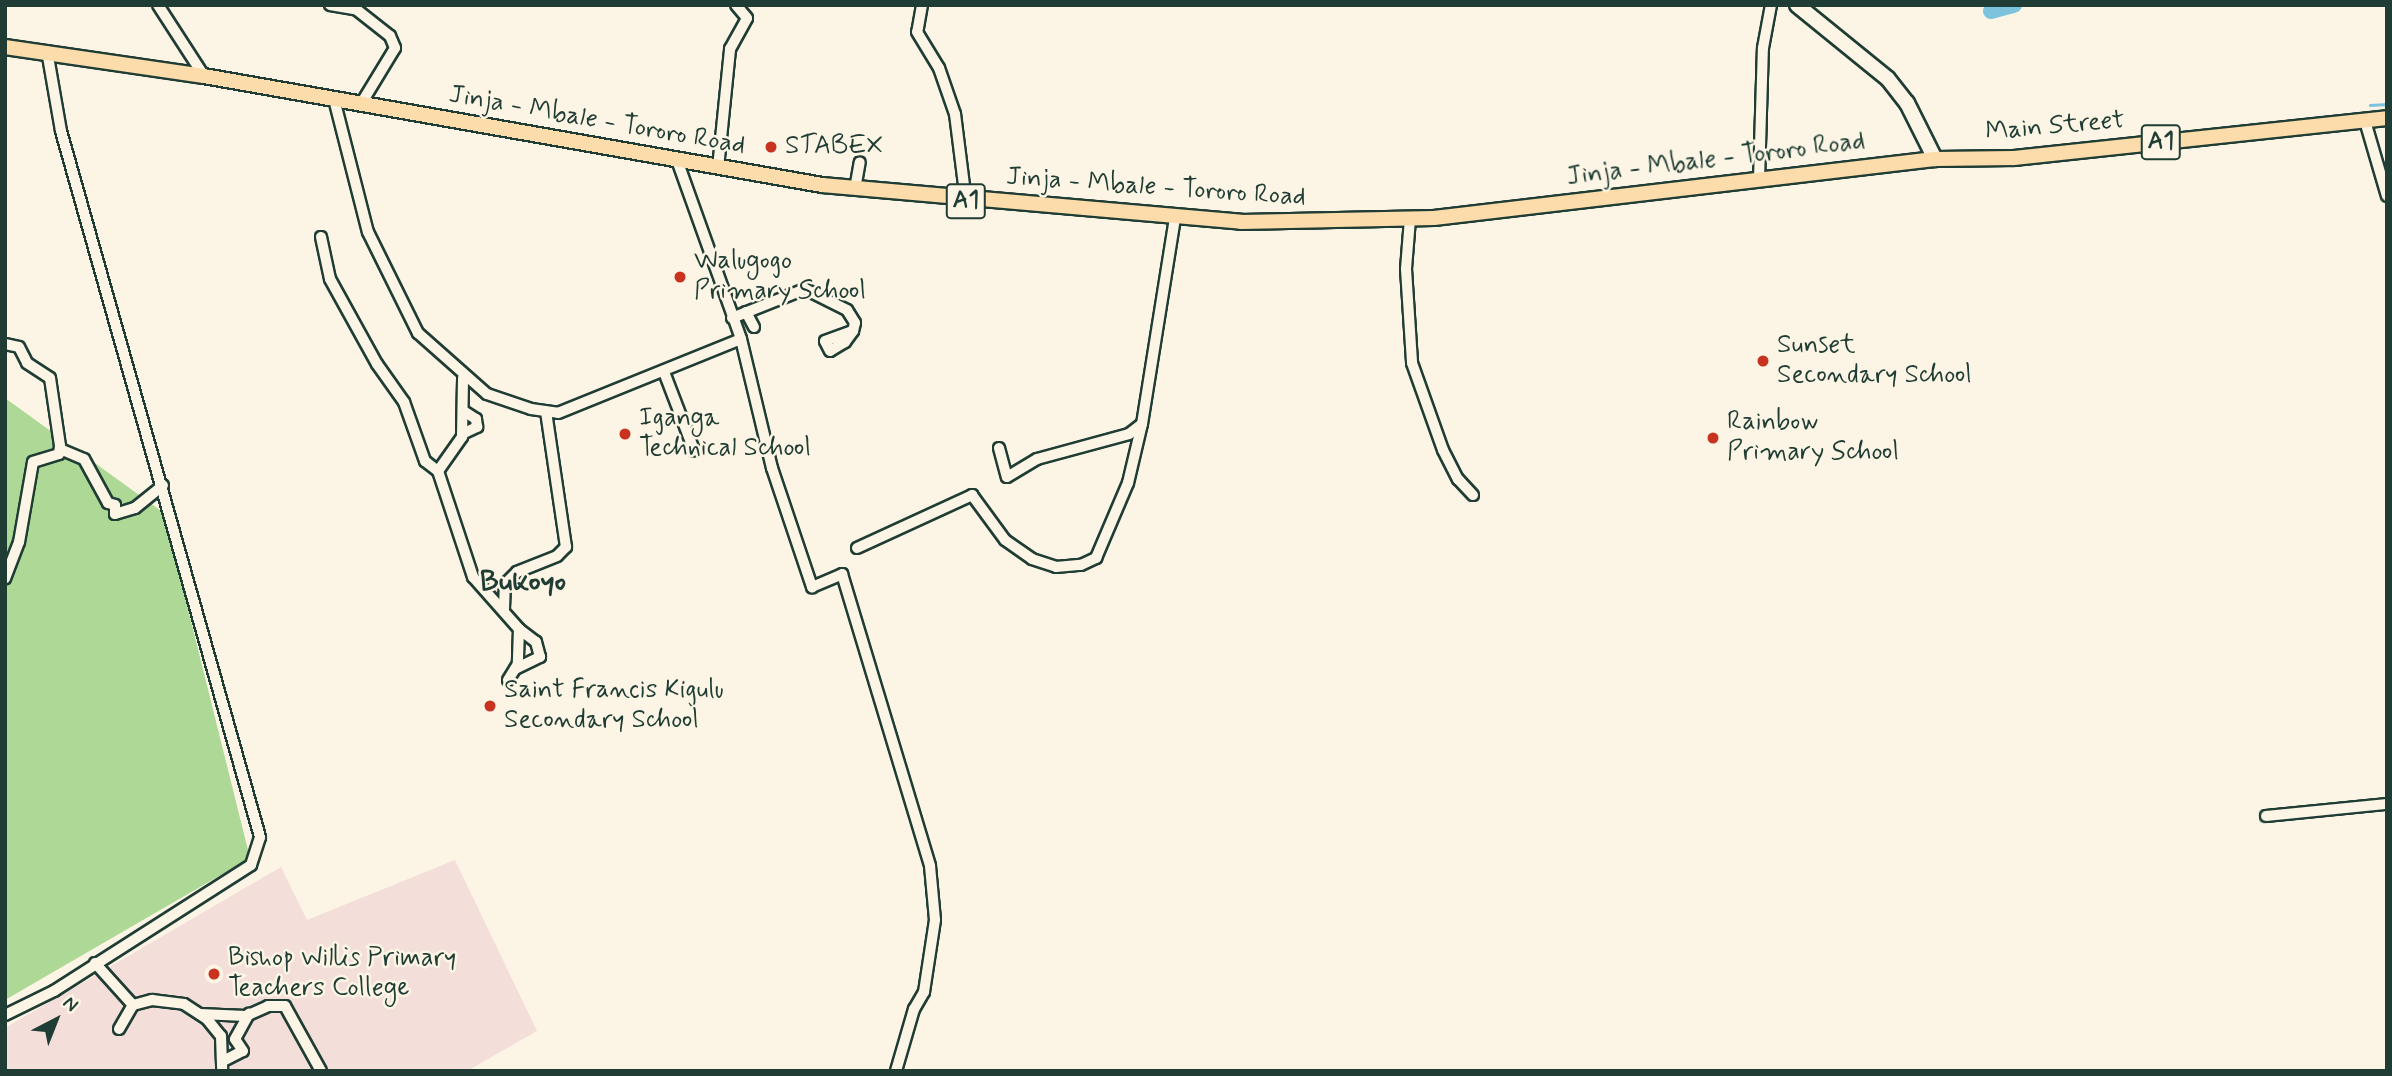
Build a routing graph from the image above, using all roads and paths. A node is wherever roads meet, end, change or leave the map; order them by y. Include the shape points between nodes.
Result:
1 (158, 5) edge
2 (330, 5) edge
3 (736, 5) edge
4 (922, 5) edge
5 (1771, 5) edge
6 (1797, 5) edge
7 (346, 6) edge
8 (5, 47) edge
9 (47, 51) junction
10 (204, 76) junction
11 (334, 99) junction
12 (361, 104) junction
13 (2387, 118) edge
14 (2365, 121) junction
15 (1935, 159) junction
16 (677, 160) junction
17 (860, 162) dead end
18 (718, 167) junction
19 (1759, 180) junction
20 (855, 189) junction
21 (2387, 196) edge
22 (966, 201) junction
23 (1175, 217) junction
24 (1409, 219) junction
25 (321, 237) dead end
26 (746, 312) junction
27 (732, 318) junction
28 (754, 327) dead end
29 (853, 331) dead end
30 (741, 339) junction
31 (5, 344) edge
32 (664, 372) junction
33 (463, 378) junction
34 (546, 411) junction
35 (465, 412) junction
36 (1142, 424) junction
37 (462, 434) junction
38 (999, 448) dead end
39 (60, 449) junction
40 (694, 450) dead end
41 (438, 471) junction
42 (163, 485) junction
43 (1473, 495) dead end
44 (857, 548) dead end
45 (5, 578) edge
46 (504, 609) junction
47 (519, 629) junction
48 (515, 669) junction
49 (508, 680) dead end
50 (2387, 804) edge
51 (2266, 816) dead end
52 (95, 963) junction
53 (133, 1005) junction
54 (200, 1014) junction
55 (249, 1014) junction
56 (5, 1015) edge
57 (119, 1029) dead end
58 (222, 1066) edge
59 (321, 1071) edge
60 (896, 1071) edge

1 - 10 street
2 - 7 street
3 - 18 street via 747,18 730,49
4 - 22 street via 918,32 939,68 955,114
5 - 19 street via 1763,48
6 - 15 main road via 1888,79 1907,103
7 - 12 street via 372,21 396,48
8 - 9 main road, Jinja - Mbale - Tororo Road / A1
9 - 10 main road, Jinja - Mbale - Tororo Road / A1
9 - 42 street via 61,131
10 - 11 main road, Jinja - Mbale - Tororo Road / A1
11 - 12 main road, Jinja - Mbale - Tororo Road / A1
11 - 33 street via 368,232 418,333
12 - 16 main road, Jinja - Mbale - Tororo Road / A1
13 - 14 main road, Main Street / A1
14 - 15 main road, Main Street / A1 via 2014,158
14 - 21 street
15 - 19 main road, Jinja - Mbale - Tororo Road / A1
16 - 18 main road, Jinja - Mbale - Tororo Road / A1
16 - 27 street
17 - 20 street
18 - 20 main road, Jinja - Mbale - Tororo Road / A1
19 - 24 main road, Jinja - Mbale - Tororo Road / A1
20 - 22 main road, Jinja - Mbale - Tororo Road / A1
22 - 23 main road, Jinja - Mbale - Tororo Road / A1
23 - 24 main road, Jinja - Mbale - Tororo Road / A1 via 1254,222
23 - 36 street
24 - 43 street via 1406,269 1412,363 1443,450 1458,479
25 - 41 street via 330,279 377,364 404,401 425,461
26 - 27 street
26 - 28 street
26 - 29 street via 805,289 847,310 855,323
27 - 30 street
30 - 32 street
30 - 60 street via 772,468 812,587 842,573 930,866 935,920 924,992 914,1009
31 - 39 street via 19,347 27,363 50,378
32 - 34 street via 593,402 558,413
32 - 40 street
33 - 34 street via 487,394
33 - 35 street
34 - 46 street via 566,547 557,556 517,572 505,584
35 - 37 street
35 - 37 street via 476,419 477,427
36 - 38 street via 1129,434 1037,459 1007,477
36 - 44 street via 1114,522 1096,558 1082,565 1056,567 1032,559 1005,540 972,495
37 - 41 street
39 - 42 street via 85,459 108,503 115,505 115,514 129,512
39 - 45 street via 60,454 33,462 19,542
41 - 46 street via 473,577
42 - 52 street via 260,837 251,865
46 - 47 street
47 - 48 street via 522,643
47 - 48 street via 536,642 540,657
48 - 49 street
50 - 51 street
52 - 53 street
52 - 56 street
53 - 54 street via 152,1000 184,1004
53 - 57 street
54 - 55 street
54 - 58 street via 221,1036
55 - 58 street via 235,1039 243,1051
55 - 59 street via 268,1006 285,1006

